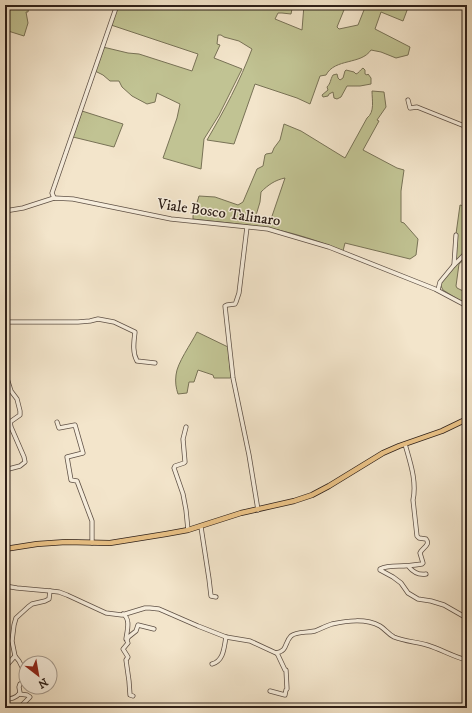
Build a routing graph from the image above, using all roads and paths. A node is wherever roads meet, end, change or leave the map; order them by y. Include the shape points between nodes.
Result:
1 (117, 5) edge
2 (408, 100) dead end
3 (467, 127) edge
4 (54, 198) junction
5 (5, 211) edge
6 (247, 227) junction
7 (456, 235) dead end
8 (467, 252) edge
9 (454, 265) junction
10 (438, 290) junction
11 (467, 306) edge
12 (5, 322) edge
13 (155, 363) dead end
14 (5, 372) edge
15 (467, 419) edge
16 (57, 422) dead end
17 (186, 427) dead end
18 (405, 444) junction
19 (5, 470) edge
20 (258, 510) junction
21 (201, 527) junction
22 (188, 530) junction
23 (92, 543) junction
24 (5, 549) edge
25 (410, 566) junction
26 (426, 574) dead end
27 (5, 586) edge
28 (50, 591) junction
29 (216, 597) dead end
30 (123, 614) junction
31 (465, 617) dead end
32 (154, 629) dead end
33 (128, 637) junction
34 (226, 637) junction
35 (277, 653) junction
36 (16, 656) junction
37 (18, 659) edge
38 (467, 660) edge
39 (212, 664) dead end
40 (5, 665) edge
41 (270, 691) dead end
42 (18, 695) edge
43 (27, 695) edge
44 (133, 696) dead end
45 (5, 700) edge
46 (18, 708) edge
47 (442, 708) edge
48 (460, 708) edge

1 - 4 street via 52,194
2 - 3 street via 410,108 417,107
4 - 5 street, Viale Bosco Talinaro
4 - 6 street, Viale Bosco Talinaro via 73,199 171,219
6 - 10 street, Viale Bosco Talinaro via 277,231 329,246
6 - 20 street via 239,293 234,304 225,306 233,378
7 - 9 street
8 - 9 street
9 - 10 street via 440,282
10 - 11 street, Viale Bosco Talinaro
12 - 13 street via 78,322 98,319 114,322 135,332 137,361
14 - 19 street via 20,411 20,415 10,422 11,427 26,462
15 - 18 main road
16 - 23 street via 59,428 75,425 83,453 67,457 71,480 77,481 92,521
17 - 22 street via 183,439 185,462 174,468 183,494
18 - 20 main road via 383,453 312,495
18 - 25 street via 412,469 417,536 428,541 420,553 423,563
20 - 21 main road via 220,519
21 - 22 main road
21 - 29 street via 211,596
22 - 23 main road via 110,543
23 - 24 main road via 66,542
25 - 26 street via 421,575
25 - 31 street via 388,566 380,570 401,583 408,593 444,605
27 - 28 street
28 - 30 street via 67,595 106,613
28 - 36 street via 49,599 32,604 16,618 12,641
30 - 33 street via 128,620 126,639
30 - 34 street via 145,608 159,609
32 - 33 street via 138,625 136,631
33 - 44 street via 128,643 123,649 128,658 126,660 130,695
34 - 35 street via 250,641
34 - 39 street via 222,656
35 - 38 street via 284,650 295,634 356,620 376,624 395,637 427,645
35 - 41 street via 286,670 286,695
36 - 37 street
36 - 40 street
42 - 45 street
43 - 46 street via 30,697
47 - 48 street

